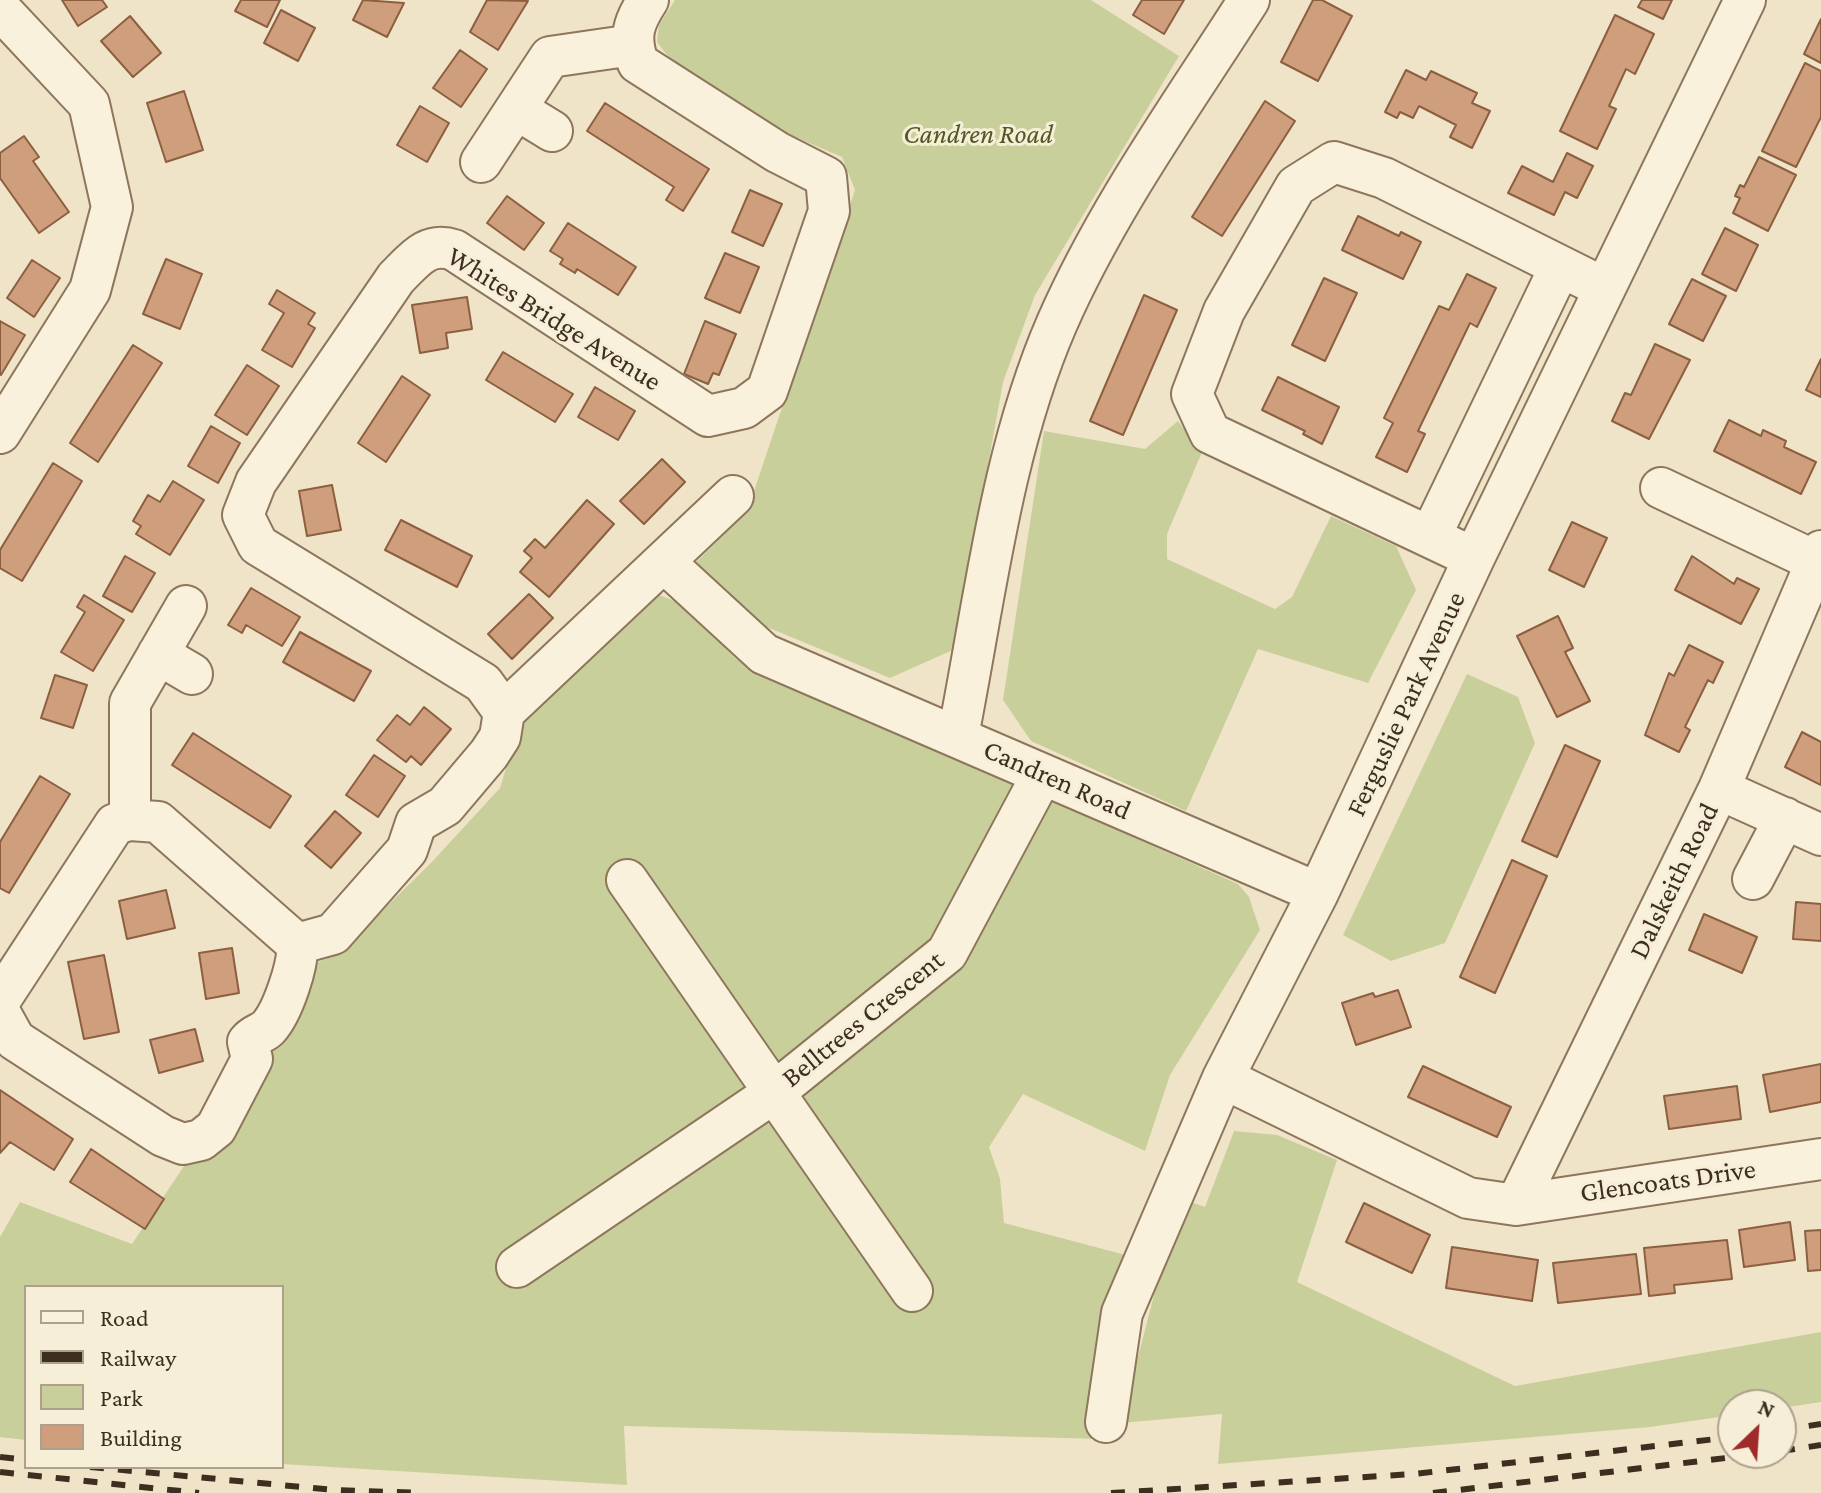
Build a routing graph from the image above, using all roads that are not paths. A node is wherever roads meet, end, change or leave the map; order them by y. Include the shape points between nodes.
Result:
1 (648, 0) edge
2 (1249, 0) edge
3 (1745, 0) edge
4 (0, 9) edge
5 (633, 45) junction
6 (516, 109) junction
7 (552, 131) dead end
8 (481, 162) dead end
9 (1560, 267) junction
10 (1604, 288) junction
11 (2, 427) edge
12 (1661, 488) dead end
13 (733, 496) dead end
14 (1430, 537) junction
15 (1474, 558) junction
16 (1819, 559) edge
17 (664, 562) junction
18 (186, 606) dead end
19 (158, 654) junction
20 (192, 674) dead end
21 (504, 712) junction
22 (958, 736) junction
23 (1042, 775) junction
24 (1719, 789) junction
25 (1785, 818) junction
26 (130, 820) junction
27 (1821, 835) edge
28 (1753, 879) dead end
29 (627, 880) dead end
30 (1318, 893) junction
31 (297, 944) junction
32 (0, 1013) edge
33 (1223, 1078) junction
34 (772, 1094) junction
35 (1821, 1159) edge
36 (1516, 1205) junction
37 (517, 1267) dead end
38 (912, 1291) dead end
39 (1106, 1422) dead end

1 - 5 street via 632,25
2 - 22 street, Candren Road via 1098,240 1057,324 1022,420
3 - 10 street, Ferguslie Park Avenue
4 - 11 street via 89,104 112,207 90,290
5 - 6 street via 550,57
5 - 21 street, Whites Bridge Avenue via 638,63 777,152 826,177 829,211 767,391 744,408 708,416 454,250 440,246 422,251 396,278 256,482 243,515 258,545 455,663 483,683
6 - 7 street
6 - 8 street
9 - 10 street
9 - 14 street
9 - 14 street via 1384,178 1334,162 1296,186 1224,311 1192,394 1210,433
10 - 15 street, Ferguslie Park Avenue
12 - 16 street
13 - 17 street
14 - 15 street
15 - 30 street, Ferguslie Park Avenue
16 - 24 street, Dalskeith Road
17 - 21 street
17 - 22 street via 764,654
18 - 19 street
19 - 20 street
19 - 26 street via 130,703
21 - 31 street via 500,737 489,754 445,806 416,823 407,850 333,934
22 - 23 street, Candren Road
23 - 30 street, Candren Road
23 - 34 street, Belltrees Crescent via 947,953
24 - 25 street
24 - 36 street, Dalskeith Road
25 - 27 street
25 - 28 street
26 - 31 street via 158,822
26 - 32 street via 115,824
29 - 34 street, Belltrees Crescent
30 - 33 street, Ferguslie Park Avenue
31 - 32 street via 299,960 278,1008 268,1028 248,1042 252,1059 216,1128 201,1140 183,1144 163,1136 15,1040
33 - 36 street, Glencoats Drive via 1468,1198
33 - 39 street, Ferguslie Park Avenue via 1122,1313
34 - 37 street, Belltrees Crescent
34 - 38 street, Belltrees Crescent
35 - 36 street, Glencoats Drive

